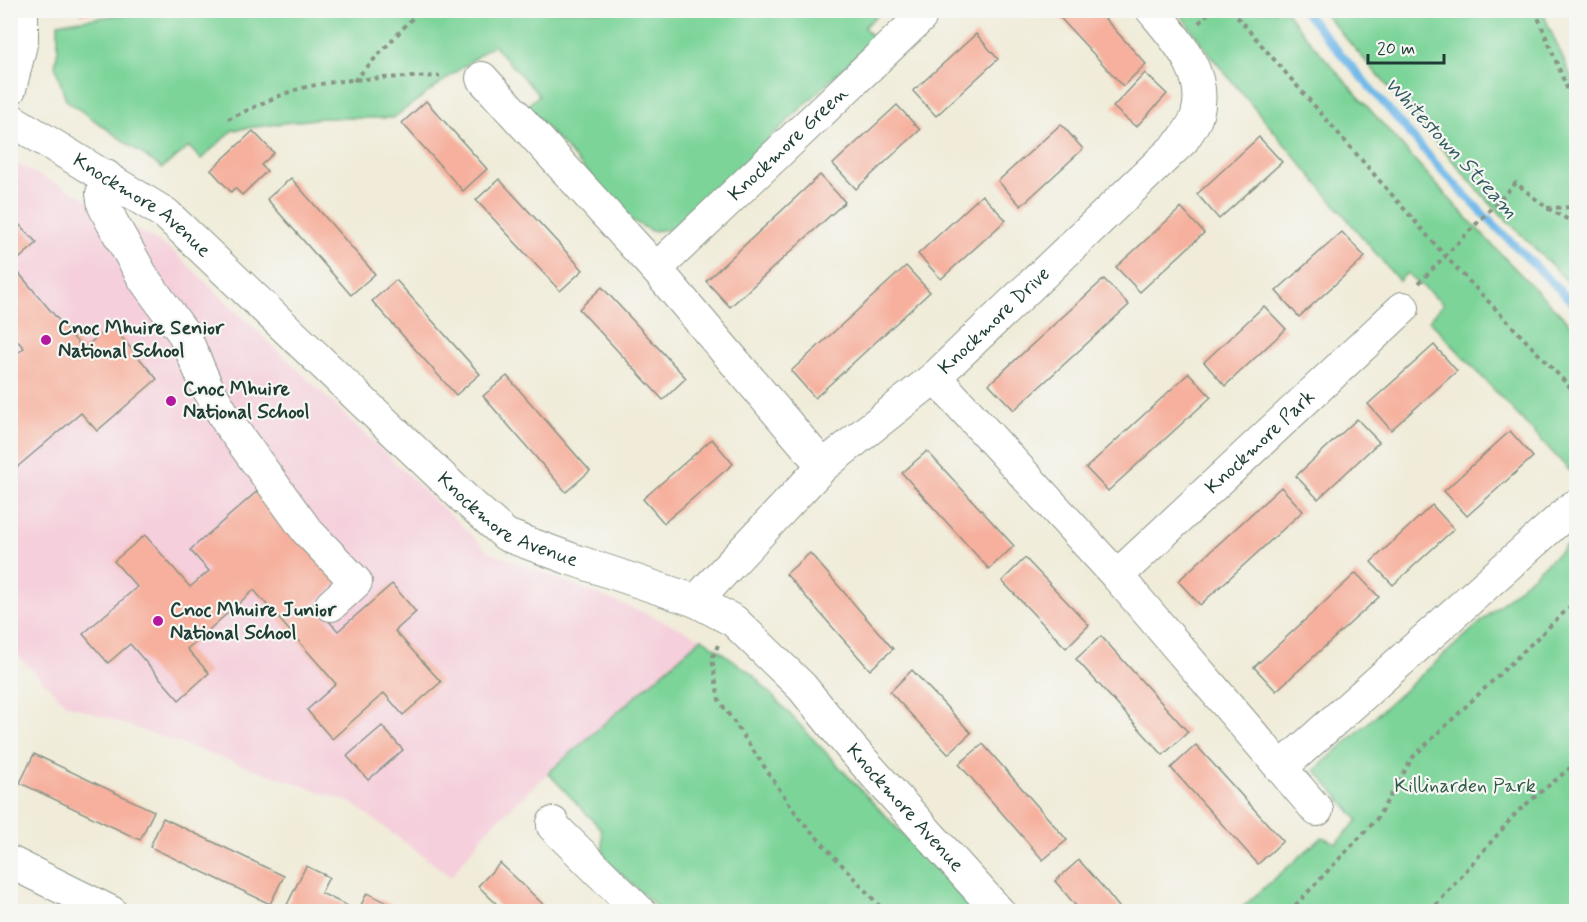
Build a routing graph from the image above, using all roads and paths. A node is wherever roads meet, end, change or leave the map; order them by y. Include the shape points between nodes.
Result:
1 (22, 10) edge
2 (420, 10) edge
3 (1152, 10) edge
4 (1211, 10) edge
5 (1231, 10) edge
6 (1535, 10) edge
7 (920, 18) dead end
8 (1198, 24) dead end
9 (440, 76) dead end
10 (482, 78) dead end
11 (353, 81) junction
12 (10, 89) edge
13 (1576, 110) edge
14 (10, 119) edge
15 (228, 119) dead end
16 (106, 176) junction
17 (1576, 207) edge
18 (1546, 208) junction
19 (1576, 224) edge
20 (1446, 257) junction
21 (656, 269) junction
22 (1411, 295) joint
23 (935, 377) junction
24 (1576, 391) edge
25 (823, 466) junction
26 (1573, 507) dead end
27 (1117, 576) junction
28 (696, 601) junction
29 (1576, 601) edge
30 (331, 605) dead end
31 (719, 644) dead end
32 (1576, 764) edge
33 (1281, 768) junction
34 (1317, 810) dead end
35 (553, 824) dead end
36 (10, 862) edge
37 (111, 912) edge
38 (640, 912) edge
39 (885, 912) edge
40 (999, 912) edge
41 (1289, 912) edge
42 (1430, 912) edge

1 - 12 street via 22,40
2 - 11 path
3 - 23 street, Knockmore Drive via 1180,43 1197,77 1197,116 1183,140
4 - 8 path
5 - 20 path
6 - 13 path
7 - 21 street, Knockmore Green
9 - 11 path
10 - 21 street
11 - 15 path via 293,91
14 - 16 street, Knockmore Avenue
16 - 28 street, Knockmore Avenue via 166,214 506,535
16 - 30 street via 104,206 144,279 184,334 206,385 229,424 307,531 356,582
17 - 18 path
18 - 19 path
18 - 20 path via 1516,183
20 - 22 path
20 - 24 path
21 - 25 street
22 - 27 street, Knockmore Park
23 - 25 street, Knockmore Drive
23 - 27 street
25 - 28 street, Knockmore Drive
26 - 33 street
27 - 33 street
28 - 40 street, Knockmore Avenue via 734,621 802,687 853,750
29 - 41 path via 1413,757 1376,820
31 - 39 path via 712,659 719,700 799,818
32 - 42 path via 1518,811
33 - 34 street
35 - 38 street
36 - 37 street

